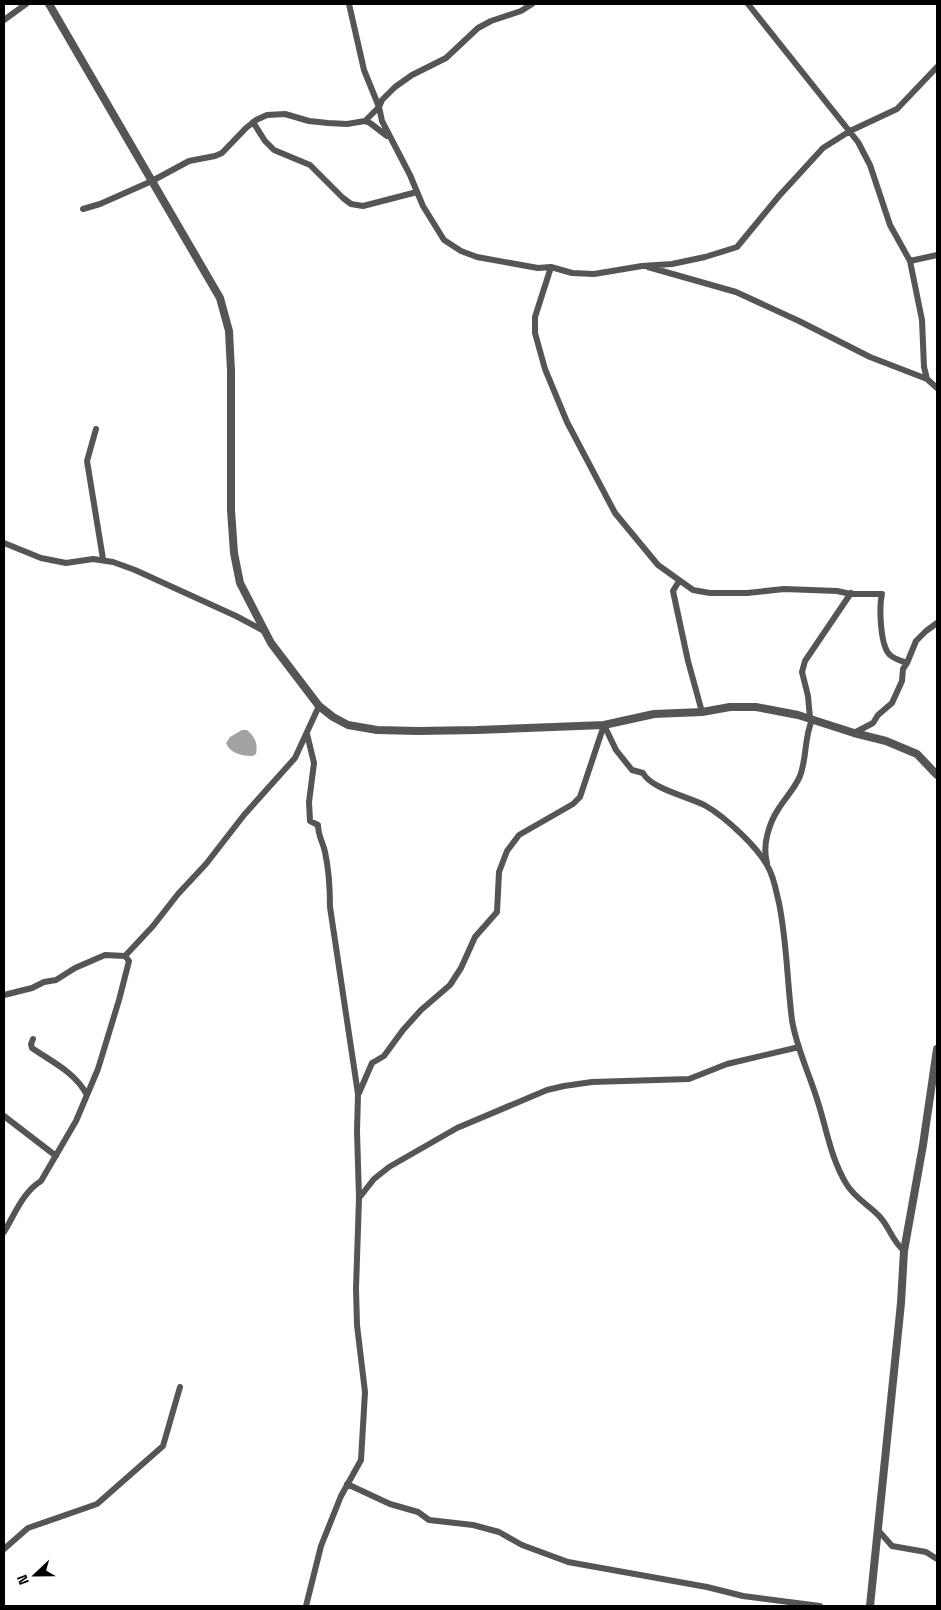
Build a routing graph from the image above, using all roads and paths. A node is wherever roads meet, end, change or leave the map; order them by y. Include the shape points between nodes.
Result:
1 (26, 4) edge
2 (49, 4) edge
3 (349, 4) edge
4 (532, 4) edge
5 (748, 4) edge
6 (4, 20) edge
7 (937, 67) edge
8 (379, 107) junction
9 (365, 121) junction
10 (253, 122) junction
11 (850, 131) junction
12 (391, 141) junction
13 (152, 180) junction
14 (417, 192) junction
15 (83, 209) dead end
16 (937, 255) edge
17 (910, 261) junction
18 (642, 266) junction
19 (552, 267) junction
20 (926, 379) junction
21 (937, 388) edge
22 (96, 429) dead end
23 (4, 543) edge
24 (103, 559) junction
25 (679, 581) junction
26 (851, 593) junction
27 (937, 623) edge
28 (264, 631) junction
29 (908, 663) junction
30 (319, 706) junction
31 (702, 712) junction
32 (811, 719) junction
33 (604, 725) junction
34 (854, 733) junction
35 (307, 734) junction
36 (937, 775) edge
37 (768, 866) junction
38 (126, 956) junction
39 (4, 995) edge
40 (33, 1039) dead end
41 (799, 1047) junction
42 (937, 1049) edge
43 (358, 1094) junction
44 (87, 1095) junction
45 (4, 1116) edge
46 (56, 1156) junction
47 (359, 1198) junction
48 (4, 1232) edge
49 (904, 1250) junction
50 (180, 1387) dead end
51 (347, 1484) junction
52 (878, 1530) junction
53 (4, 1549) edge
54 (937, 1559) edge
55 (306, 1606) edge
56 (820, 1606) edge
57 (870, 1606) edge

1 - 6 street
2 - 13 street
3 - 8 street via 364,70
4 - 8 street via 478,28 446,58 395,87
5 - 11 street
7 - 11 street via 897,109
8 - 9 street
8 - 12 street
9 - 10 street via 328,124 275,114
9 - 12 street
10 - 13 street via 222,153 189,161
10 - 14 street via 274,150 310,165 352,204 363,206
11 - 17 street via 870,165 890,225
11 - 18 street via 823,148 737,247 688,261
12 - 14 street
13 - 15 street
13 - 28 street via 214,285 225,312 232,370 231,510 234,553 240,583
14 - 19 street via 444,240 461,251 538,268
16 - 17 street
17 - 20 street via 922,320
18 - 19 street via 594,274 572,273
18 - 20 street via 736,292 870,357
19 - 25 street via 535,317 535,333 545,369 567,422 615,512 658,565
20 - 21 street
22 - 24 street via 87,461
23 - 24 street via 41,558 66,563
24 - 28 street via 135,570
25 - 26 street via 693,590 710,593 784,589
25 - 31 street via 673,591
26 - 29 street via 882,594 884,648 890,656
26 - 32 street via 805,661 802,672
27 - 29 street via 916,641
28 - 30 street
29 - 34 street via 892,703 873,723
30 - 33 street via 348,725 378,730
30 - 35 street
31 - 32 street via 756,707
31 - 33 street via 654,714
32 - 34 street
32 - 37 street via 800,775 769,828 765,855
33 - 37 street via 616,750 632,770 715,812 753,847
33 - 43 street via 580,797 512,842 499,872 497,912 475,937 450,985 421,1010 384,1056 372,1063
34 - 36 street via 886,741 917,754
35 - 38 street via 295,758
35 - 43 street via 314,763 310,821 318,825 318,835 325,850 330,907
37 - 41 street via 782,920 792,1021
38 - 39 street via 105,955 56,980
38 - 44 street via 129,961 127,972
40 - 44 street via 32,1048 65,1069
41 - 47 street via 727,1064 689,1080 592,1082 547,1090 457,1128 389,1166
41 - 49 street via 835,1160 848,1188 881,1218 894,1242
42 - 49 street
43 - 47 street
44 - 46 street
45 - 46 street
46 - 48 street via 41,1181 26,1194
47 - 51 street via 357,1325 365,1392 361,1460
49 - 52 street
50 - 53 street via 163,1446 97,1504 28,1528
51 - 55 street via 321,1546
51 - 56 street via 390,1504 418,1512 429,1520 473,1525 499,1532 529,1548 568,1562 744,1596
52 - 54 street via 892,1546 926,1552
52 - 57 street

